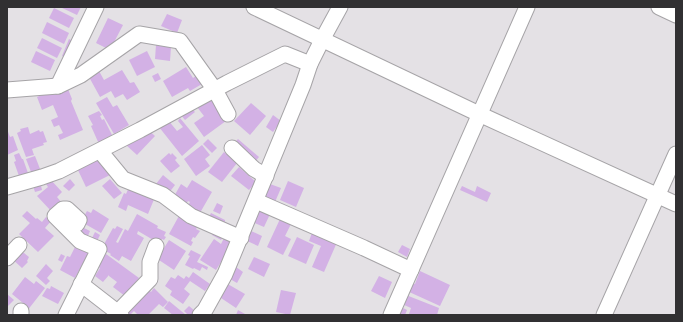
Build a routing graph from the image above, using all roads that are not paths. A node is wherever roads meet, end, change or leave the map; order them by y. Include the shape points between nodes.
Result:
1 (96, 7) edge
2 (254, 7) edge
3 (340, 7) edge
4 (527, 7) edge
5 (659, 7) edge
6 (676, 15) edge
7 (322, 40) junction
8 (310, 64) junction
9 (58, 86) junction
10 (7, 90) edge
11 (215, 90) junction
12 (228, 114) dead end
13 (479, 114) junction
14 (232, 148) dead end
15 (100, 151) junction
16 (676, 154) edge
17 (266, 176) junction
18 (7, 187) edge
19 (657, 195) junction
20 (256, 202) junction
21 (676, 204) edge
22 (77, 224) dead end
23 (241, 238) junction
24 (19, 245) dead end
25 (156, 246) dead end
26 (7, 258) edge
27 (411, 270) junction
28 (81, 284) junction
29 (206, 313) edge
30 (120, 314) edge
31 (66, 315) edge
32 (391, 315) edge
33 (604, 315) edge

1 - 9 street
2 - 7 street
3 - 7 street
4 - 13 street
5 - 6 street
7 - 8 street
7 - 13 street
8 - 11 street via 285,54
8 - 17 street
9 - 10 street
9 - 11 street via 82,75 139,34 180,41
11 - 12 street
11 - 15 street
13 - 19 street
13 - 27 street
14 - 17 street via 254,169
15 - 18 street via 59,171
15 - 23 street via 123,179 163,195 191,216
16 - 19 street
17 - 20 street
19 - 21 street
19 - 33 street
20 - 23 street
20 - 27 street
22 - 28 street via 79,220 67,209 63,209 55,216 80,241 99,249
23 - 29 street
24 - 26 street
25 - 30 street via 150,262 150,279
27 - 32 street
28 - 30 street
28 - 31 street

